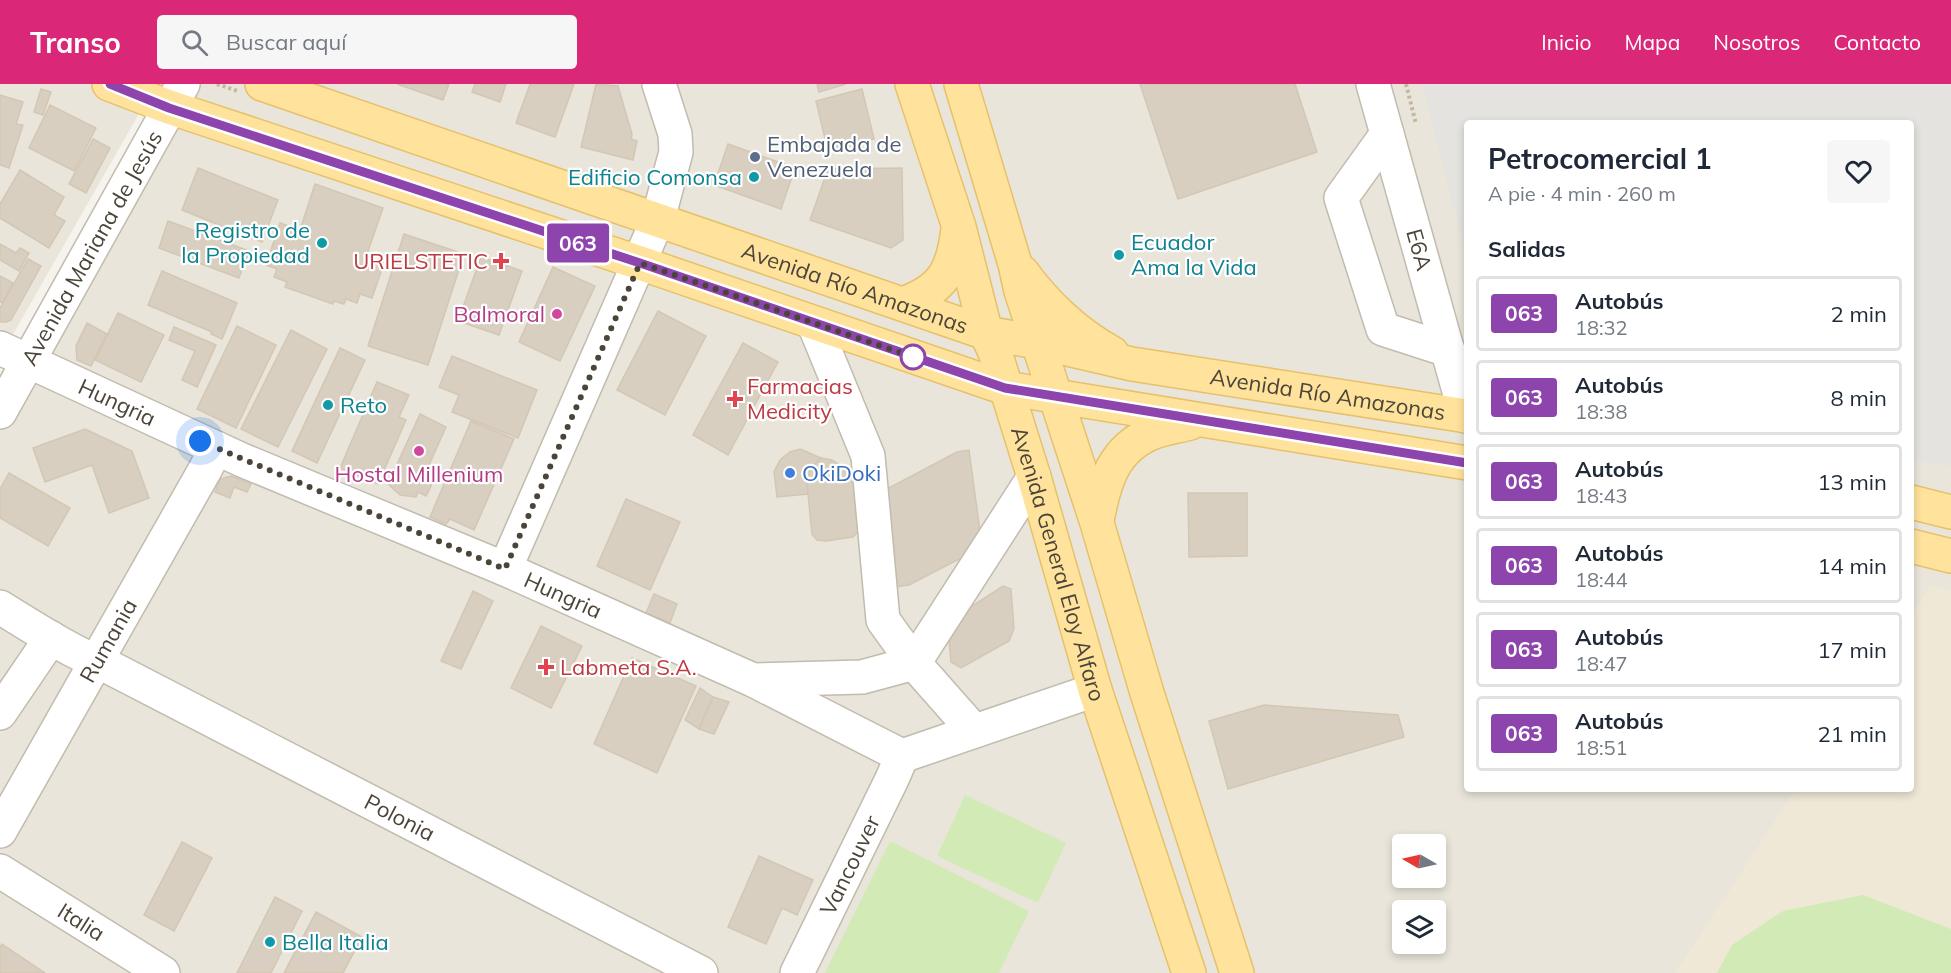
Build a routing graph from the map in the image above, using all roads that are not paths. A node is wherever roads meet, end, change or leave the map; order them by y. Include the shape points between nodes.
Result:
1 (109, 84) edge
2 (262, 84) edge
3 (659, 84) edge
4 (912, 84) edge
5 (961, 84) edge
6 (1373, 84) edge
7 (176, 96) edge
8 (1387, 134) junction
9 (658, 219) junction
10 (959, 227) junction
11 (640, 263) junction
12 (1015, 264) junction
13 (903, 304) junction
14 (814, 324) junction
15 (986, 333) junction
16 (1038, 342) junction
17 (1448, 350) junction
18 (14, 355) edge
19 (1132, 364) junction
20 (1005, 388) junction
21 (1056, 398) junction
22 (1464, 406) edge
23 (0, 411) edge
24 (1464, 416) edge
25 (1202, 421) junction
26 (216, 448) junction
27 (1464, 463) edge
28 (1034, 477) junction
29 (1914, 503) edge
30 (1951, 512) edge
31 (1097, 523) junction
32 (1914, 547) edge
33 (1951, 556) edge
34 (505, 569) junction
35 (0, 607) edge
36 (51, 638) junction
37 (96, 663) junction
38 (914, 663) junction
39 (753, 680) junction
40 (1095, 690) junction
41 (0, 713) edge
42 (974, 731) junction
43 (902, 756) junction
44 (0, 831) edge
45 (0, 871) edge
46 (163, 973) edge
47 (701, 973) edge
48 (797, 973) edge
49 (1189, 973) edge
50 (1237, 973) edge

1 - 7 main road, Avenida Río Amazonas
2 - 9 main road, Avenida Río Amazonas
3 - 9 street via 675,134 676,152
4 - 10 main road, Avenida General Eloy Alfaro
5 - 12 main road, Avenida General Eloy Alfaro
6 - 8 street, E6A
7 - 11 main road, Avenida Río Amazonas
7 - 18 street, Avenida Mariana de Jesús
8 - 17 street, E6A
8 - 17 street via 1341,198 1383,329
9 - 11 street
9 - 13 main road, Avenida Río Amazonas
10 - 13 main road via 952,260 936,287 924,297
10 - 15 main road, Avenida General Eloy Alfaro
11 - 14 main road, Avenida Río Amazonas
11 - 34 street
12 - 16 main road, Avenida General Eloy Alfaro
12 - 19 main road via 1035,291 1069,322 1104,349
13 - 15 main road, Avenida Río Amazonas
14 - 20 main road, Avenida Río Amazonas
14 - 38 street via 868,456 883,620
15 - 16 main road, Avenida Río Amazonas
15 - 20 main road, Avenida General Eloy Alfaro
16 - 19 main road, Avenida Río Amazonas
16 - 21 main road, Avenida General Eloy Alfaro
17 - 22 street, E6A
18 - 23 street, Avenida Mariana de Jesús
18 - 26 street, Hungria
19 - 24 main road, Avenida Río Amazonas
20 - 21 main road, Avenida Río Amazonas
20 - 28 main road, Avenida General Eloy Alfaro
21 - 25 main road, Avenida Río Amazonas
21 - 31 main road, Avenida General Eloy Alfaro
25 - 27 main road, Avenida Río Amazonas
25 - 31 main road via 1156,431 1127,449 1107,477
26 - 34 street, Hungria
26 - 37 street, Rumania
28 - 38 street
28 - 40 main road, Avenida General Eloy Alfaro
29 - 30 main road
31 - 50 main road, Avenida General Eloy Alfaro
32 - 33 main road
34 - 39 street, Hungria
35 - 36 street, Polonia
36 - 37 street, Polonia
36 - 41 street
37 - 44 street, Rumania
37 - 47 street, Polonia
38 - 39 street via 862,677
38 - 42 street
39 - 43 street, Hungria
40 - 42 street
40 - 49 main road, Avenida General Eloy Alfaro
42 - 43 street
43 - 48 street, Vancouver
45 - 46 street, Italia

